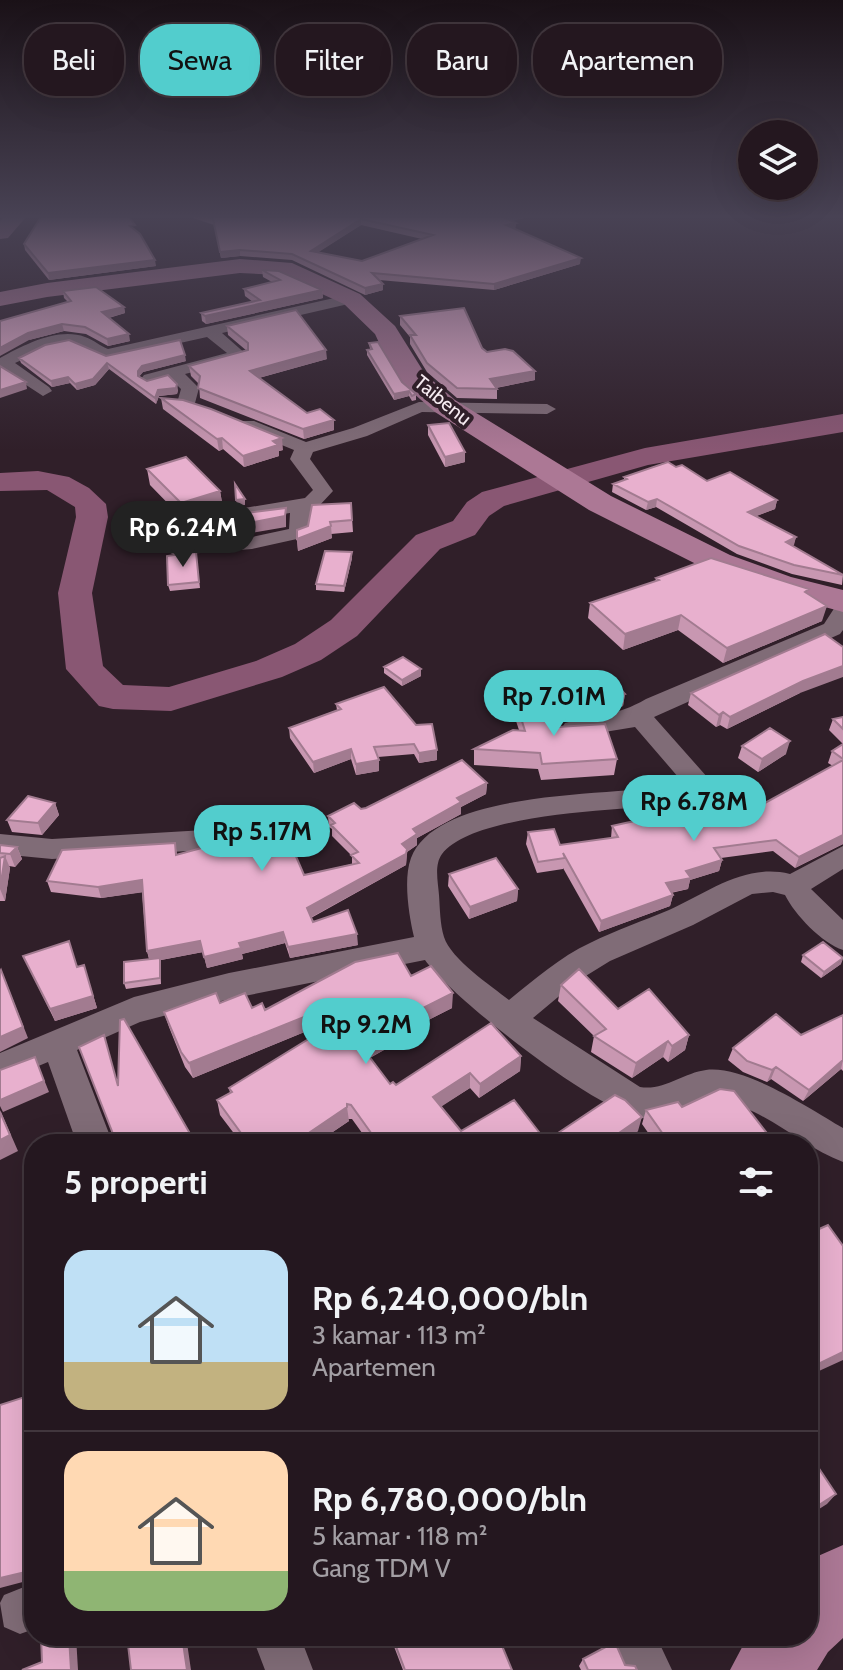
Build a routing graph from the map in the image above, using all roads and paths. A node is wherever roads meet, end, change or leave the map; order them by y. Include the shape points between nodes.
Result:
1 (21, 295) edge
2 (343, 295) edge
3 (0, 299) edge
4 (352, 299) junction
5 (212, 333) junction
6 (2, 364) edge
7 (173, 372) junction
8 (150, 379) edge
9 (43, 391) dead end
10 (445, 406) junction
11 (209, 409) edge
12 (547, 409) dead end
13 (234, 419) edge
14 (305, 448) junction
15 (301, 505) junction
16 (232, 516) dead end
17 (174, 549) dead end
18 (843, 601) edge
19 (843, 612) edge
20 (638, 715) junction
21 (574, 729) edge
22 (256, 837) edge
23 (0, 844) edge
24 (843, 856) edge
25 (796, 887) junction
26 (843, 938) edge
27 (432, 946) junction
28 (510, 1018) junction
29 (58, 1043) junction
30 (0, 1068) edge
31 (91, 1134) edge
32 (843, 1146) edge
33 (843, 1581) edge
34 (818, 1611) edge
35 (280, 1646) edge
36 (636, 1646) edge
37 (788, 1646) edge
38 (289, 1670) edge
39 (648, 1670) edge
40 (768, 1670) edge

1 - 3 main road, Taibenu
2 - 4 main road, Taibenu
4 - 5 street
4 - 10 main road, Taibenu via 386,331 415,380
5 - 6 street via 108,354 76,339 63,339
5 - 7 street via 243,357
6 - 9 street
7 - 8 street
7 - 11 street via 190,388 176,403
10 - 12 street
10 - 14 street via 408,410 360,432
10 - 18 main road, Taibenu via 600,503 718,562
13 - 14 street
14 - 15 street via 300,459 323,491
15 - 16 street
15 - 17 street via 299,533 290,537
19 - 20 street via 832,629
20 - 21 street
20 - 27 street via 693,776 697,791 499,817 449,834 427,851 421,868
22 - 23 street via 79,848
24 - 25 street
25 - 26 street
25 - 28 street via 773,881 747,884 599,952
27 - 28 street via 457,976
27 - 29 street via 147,1006
28 - 32 street via 637,1102 656,1103 695,1086 721,1085
29 - 30 street
29 - 31 street
33 - 34 main road
35 - 38 street
36 - 39 street
37 - 40 main road

